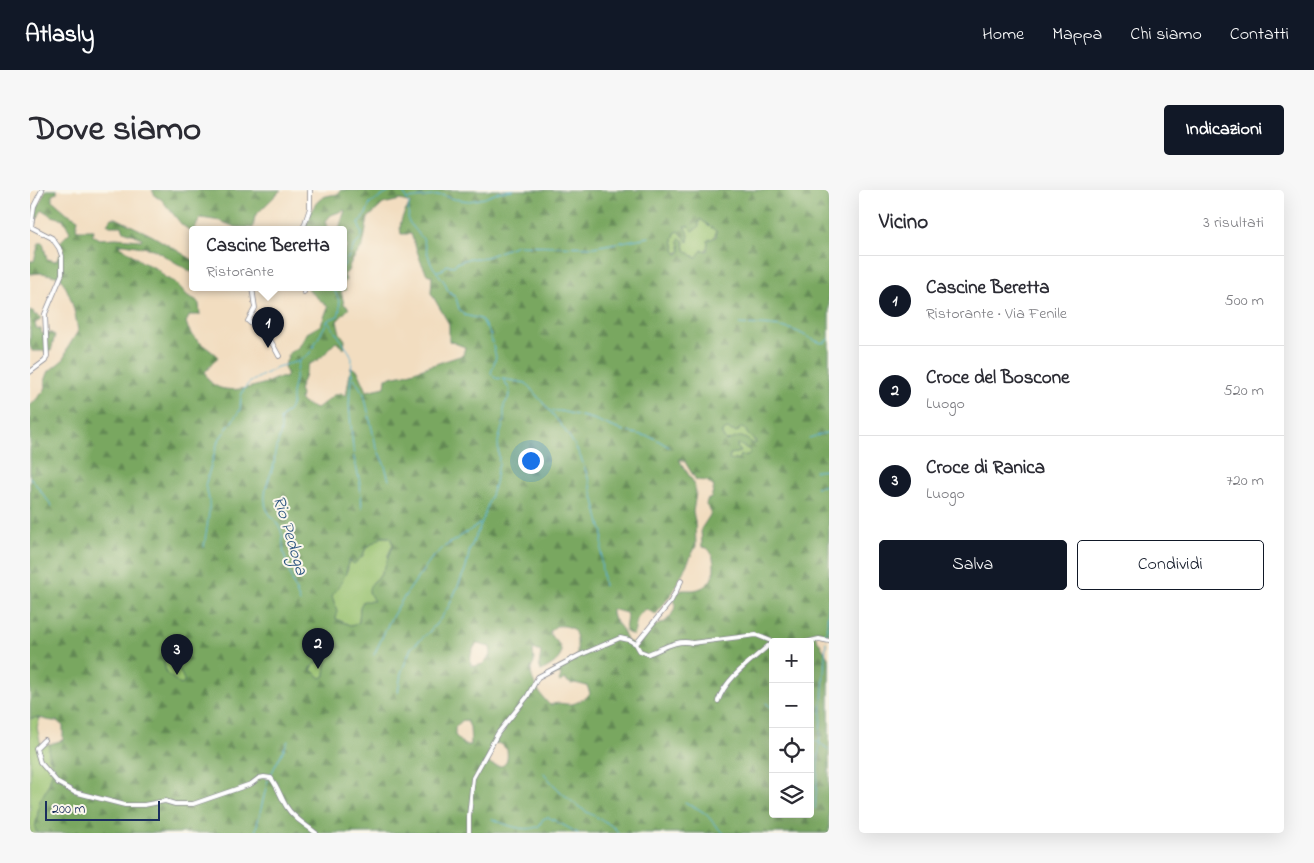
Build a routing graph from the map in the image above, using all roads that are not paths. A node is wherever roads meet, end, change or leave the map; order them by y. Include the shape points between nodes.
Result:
1 (42, 190) edge
2 (310, 190) edge
3 (304, 226) edge
4 (31, 227) edge
5 (253, 291) edge
6 (279, 356) dead end
7 (30, 372) edge
8 (681, 581) dead end
9 (814, 640) edge
10 (769, 641) edge
11 (829, 642) edge
12 (636, 644) junction
13 (769, 645) edge
14 (718, 701) dead end
15 (44, 740) dead end
16 (316, 833) edge
17 (469, 833) edge

1 - 4 street via 34,206
2 - 3 street via 310,208
4 - 7 street via 55,242 63,267 46,314 47,356
5 - 6 street via 255,308 248,321 272,343
8 - 12 street via 671,601
9 - 11 street
10 - 12 street via 756,636 685,641 648,654
12 - 17 street via 620,638 538,677 527,697 498,733 472,778
13 - 14 street via 743,668 722,691
15 - 16 street via 36,748 40,762 58,783 74,792 125,805 165,801 193,804 251,784 259,778 271,778 289,812

